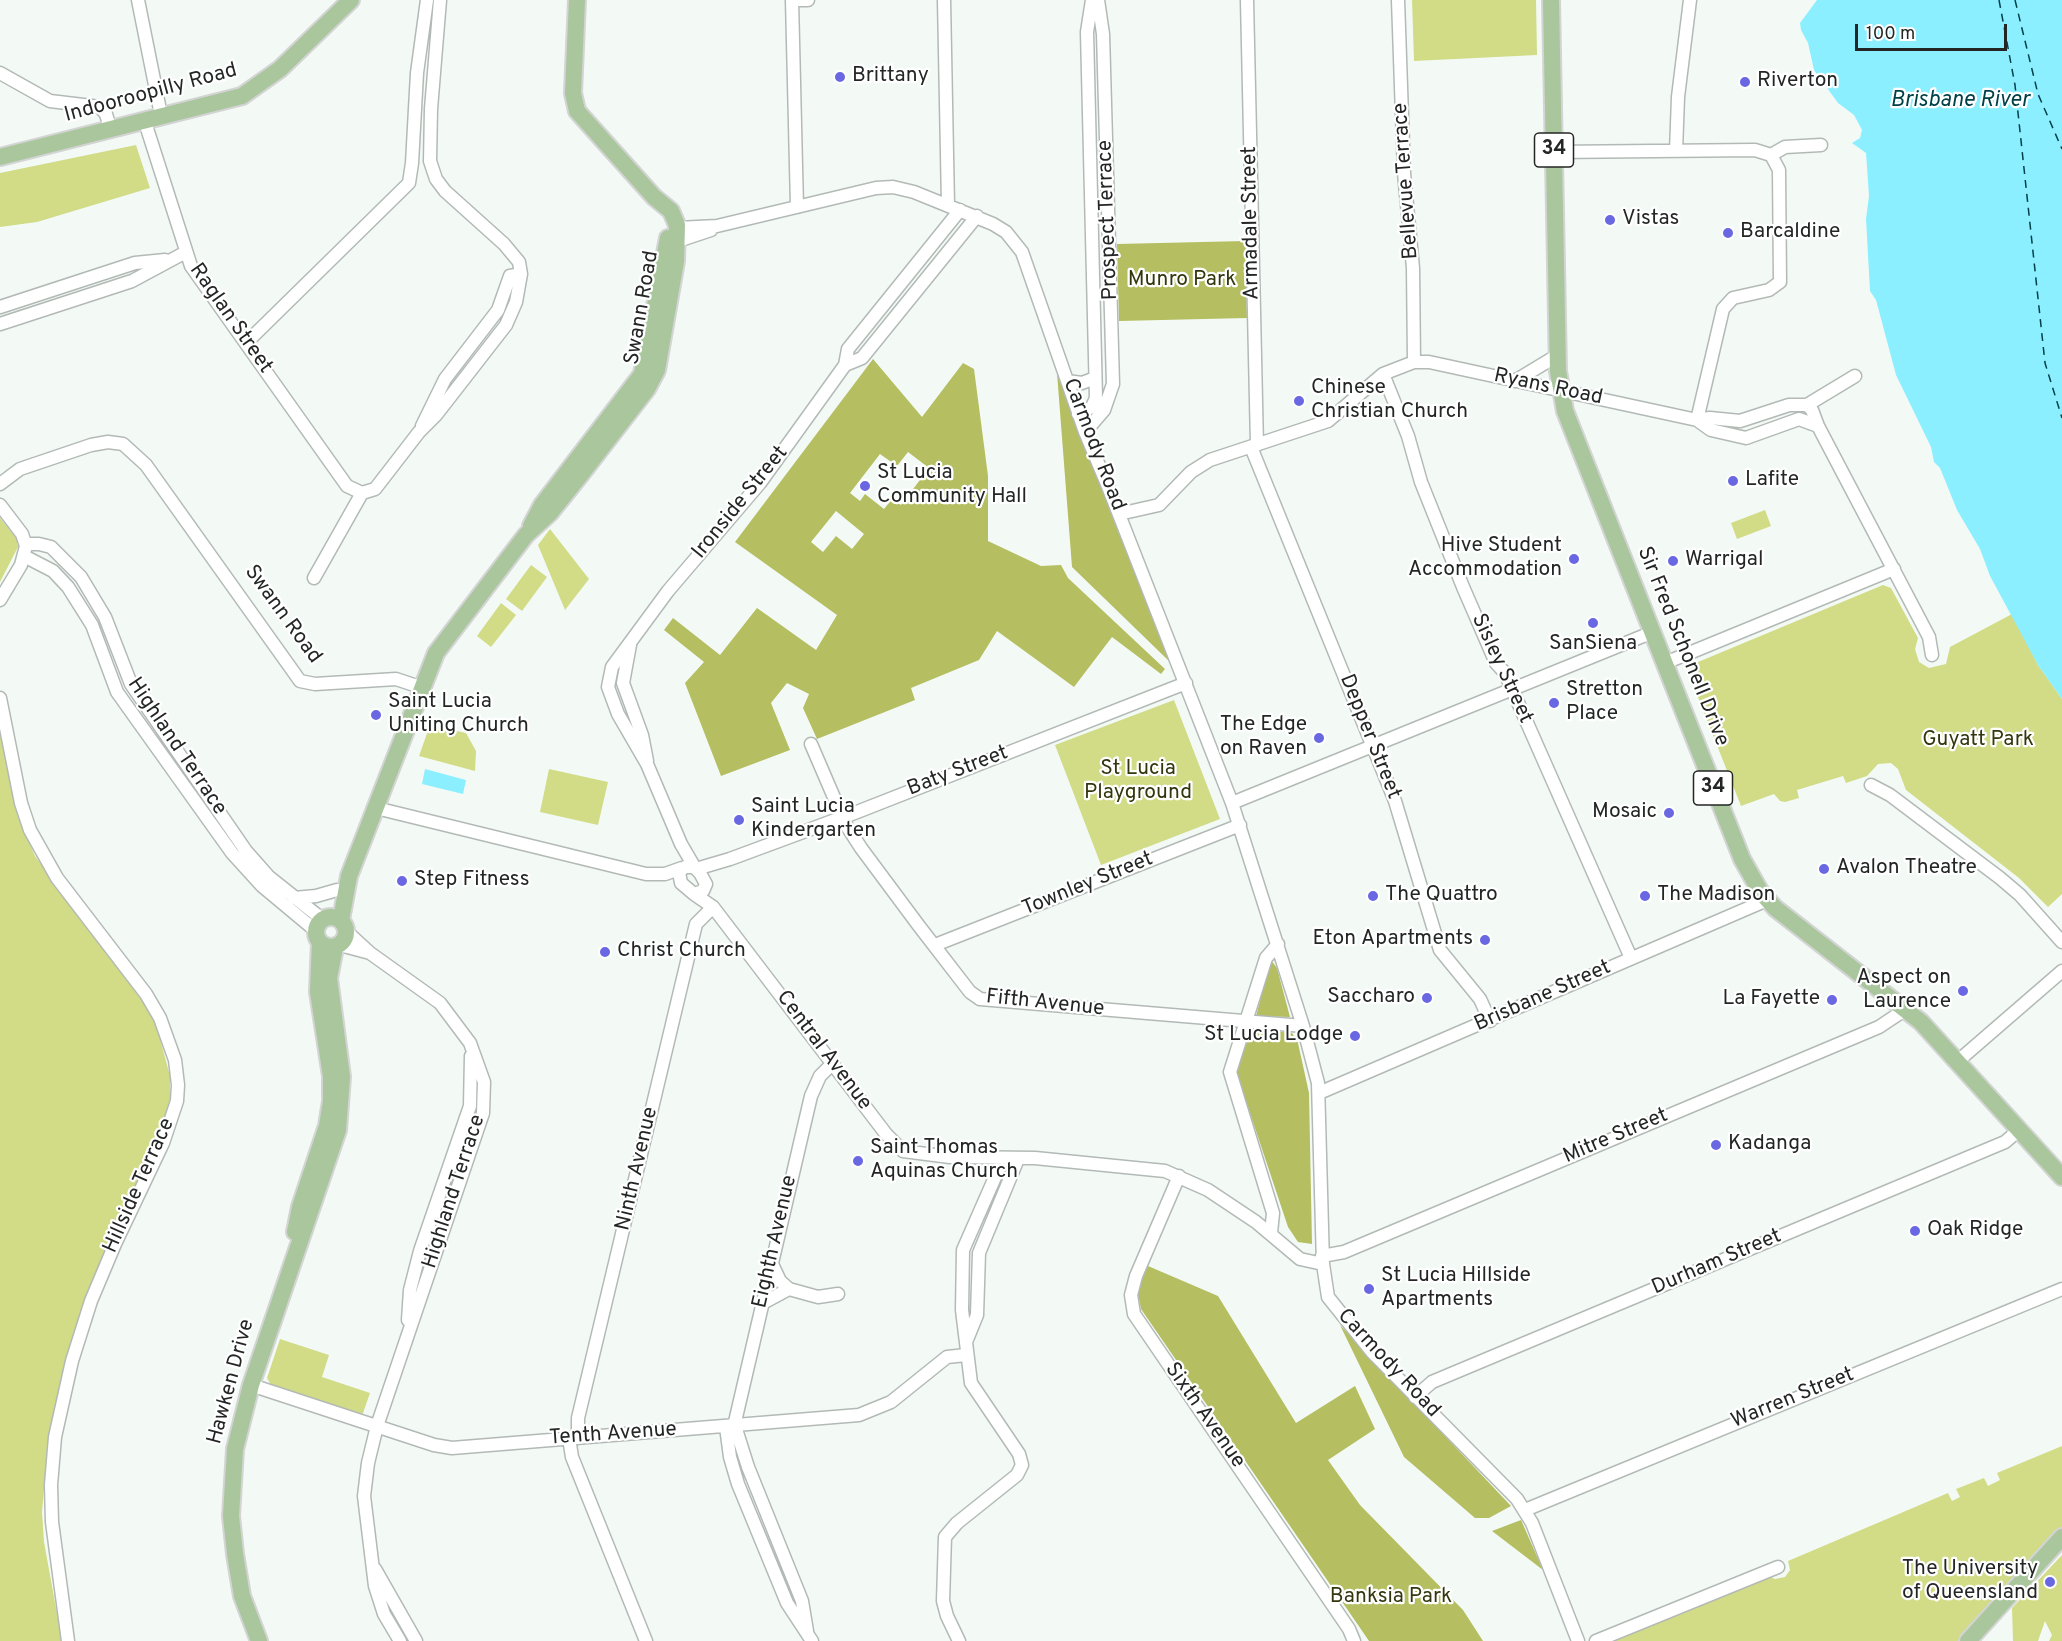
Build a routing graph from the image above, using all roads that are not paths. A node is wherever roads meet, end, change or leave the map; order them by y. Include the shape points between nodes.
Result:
1 (138, 0) edge
2 (351, 0) edge
3 (427, 0) edge
4 (440, 0) edge
5 (577, 0) edge
6 (589, 0) edge
7 (792, 0) edge
8 (808, 0) edge
9 (944, 0) edge
10 (1092, 0) edge
11 (1098, 0) edge
12 (1247, 0) edge
13 (1398, 0) edge
14 (1551, 0) edge
15 (1690, 0) edge
16 (0, 72) edge
17 (161, 115) junction
18 (144, 119) junction
19 (110, 128) junction
20 (593, 130) junction
21 (1821, 145) dead end
22 (1676, 150) junction
23 (1554, 152) junction
24 (1771, 155) junction
25 (0, 157) edge
26 (797, 207) junction
27 (954, 207) junction
28 (976, 216) junction
29 (675, 234) junction
30 (186, 252) junction
31 (166, 260) junction
32 (0, 307) edge
33 (0, 324) edge
34 (246, 343) junction
35 (1558, 356) junction
36 (1414, 362) junction
37 (845, 365) junction
38 (1383, 374) junction
39 (1855, 376) dead end
40 (1095, 378) junction
41 (1067, 381) junction
42 (1515, 381) junction
43 (1561, 391) junction
44 (1807, 405) junction
45 (1078, 414) junction
46 (1697, 420) junction
47 (1818, 426) junction
48 (1084, 432) junction
49 (1254, 446) junction
50 (20, 469) junction
51 (0, 473) edge
52 (0, 484) edge
53 (362, 493) junction
54 (0, 505) edge
55 (1119, 514) junction
56 (25, 550) junction
57 (1894, 569) junction
58 (314, 578) dead end
59 (0, 600) edge
60 (1653, 632) junction
61 (1932, 655) dead end
62 (1665, 663) junction
63 (1186, 683) junction
64 (423, 688) junction
65 (1512, 690) junction
66 (0, 699) edge
67 (811, 744) dead end
68 (1372, 747) junction
69 (1871, 785) dead end
70 (1232, 803) junction
71 (376, 808) junction
72 (842, 816) junction
73 (1240, 825) junction
74 (678, 837) junction
75 (730, 859) junction
76 (682, 868) junction
77 (696, 868) junction
78 (646, 874) junction
79 (349, 876) junction
80 (706, 884) junction
81 (683, 885) junction
82 (337, 890) junction
83 (694, 894) junction
84 (294, 898) junction
85 (1767, 900) junction
86 (713, 907) junction
87 (331, 932) junction
88 (2062, 942) edge
89 (1278, 944) junction
90 (935, 945) junction
91 (1631, 958) junction
92 (2062, 971) edge
93 (1906, 1009) junction
94 (1490, 1021) junction
95 (1247, 1024) junction
96 (1303, 1026) junction
97 (1958, 1061) junction
98 (832, 1064) junction
99 (1319, 1093) junction
100 (2019, 1130) junction
101 (1003, 1159) junction
102 (1018, 1159) junction
103 (1179, 1176) junction
104 (2062, 1177) edge
105 (1271, 1233) junction
106 (1323, 1260) junction
107 (771, 1264) junction
108 (789, 1289) junction
109 (2062, 1289) edge
110 (838, 1294) dead end
111 (761, 1304) junction
112 (966, 1348) junction
113 (250, 1385) junction
114 (1415, 1396) junction
115 (378, 1426) junction
116 (731, 1426) junction
117 (573, 1438) junction
118 (1525, 1510) junction
119 (2062, 1537) edge
120 (371, 1562) junction
121 (1778, 1567) dead end
122 (810, 1636) edge
123 (68, 1641) edge
124 (259, 1641) edge
125 (400, 1641) edge
126 (416, 1641) edge
127 (646, 1641) edge
128 (960, 1641) edge
129 (1354, 1641) edge
130 (1578, 1641) edge
131 (1596, 1641) edge
132 (1968, 1641) edge

1 - 17 street
2 - 17 main road, Indooroopilly Road via 253,90 228,101
3 - 34 street via 409,183
4 - 53 street via 431,109 431,165 445,190 511,252 520,264 520,274 510,276 498,310 445,379 419,432 380,484
5 - 20 main road, Swann Road via 573,99 579,115
6 - 20 main road, Swann Road via 583,104
7 - 8 street
7 - 26 street
9 - 27 street
10 - 40 street, Prospect Terrace via 1088,32
11 - 48 street, Prospect Terrace via 1103,28 1113,384 1104,410
12 - 49 street, Armadale Street
13 - 36 street, Bellevue Terrace via 1404,173 1413,268
14 - 23 main road, Sir Fred Schonell Drive / 34
15 - 22 street
16 - 19 street via 57,103 101,108
17 - 18 main road, Indooroopilly Road
18 - 19 main road, Indooroopilly Road
18 - 30 street, Raglan Street
19 - 25 main road, Indooroopilly Road
20 - 29 main road, Swann Road via 654,197
21 - 24 street via 1785,147
22 - 23 street
22 - 24 street via 1755,150
23 - 35 main road, Sir Fred Schonell Drive / 34
24 - 46 street via 1779,170 1780,282 1769,290 1733,298 1723,309
26 - 27 street, Carmody Road via 888,187
26 - 29 street, Carmody Road
27 - 28 street, Carmody Road
27 - 37 street, Ironside Street via 848,349
28 - 37 street, Ironside Street via 862,358
28 - 41 street, Carmody Road via 1006,232 1022,252
29 - 64 main road, Swann Road via 642,374 442,644
30 - 31 street
30 - 34 street, Raglan Street via 191,266
31 - 32 street via 135,263
31 - 33 street via 132,281
34 - 53 street, Raglan Street via 347,486
35 - 42 street
35 - 43 main road, Sir Fred Schonell Drive / 34
36 - 38 street, Ryans Road
36 - 42 street, Ryans Road
37 - 74 street, Ironside Street via 760,483 671,586 613,664 608,684 622,723 647,764
38 - 49 street, Ryans Road via 1328,421
38 - 65 street, Sisley Street via 1463,587
39 - 44 street, Ryans Road
40 - 41 street via 1082,383
40 - 45 street, Prospect Terrace via 1095,402
41 - 45 street, Carmody Road
42 - 43 street, Ryans Road
43 - 46 street, Ryans Road
43 - 60 main road, Sir Fred Schonell Drive / 34 via 1573,435
44 - 46 street, Ryans Road via 1789,405 1740,421
44 - 47 street
45 - 48 street, Carmody Road
46 - 47 street, Ryans Road via 1711,430 1746,438 1797,419
47 - 57 street
48 - 55 street, Carmody Road
49 - 55 street, Ryans Road via 1197,467 1159,505
49 - 68 street, Depper Street
50 - 51 street, Swann Road
50 - 52 street, Swann Road
50 - 64 street, Swann Road via 97,443 123,444 146,465 300,681 315,684 396,679
53 - 58 street
54 - 56 street via 22,532
55 - 63 street, Carmody Road
56 - 59 street
56 - 84 street, Highland Terrace via 39,543 51,547 81,577 105,617 138,694 246,851
56 - 87 street, Highland Terrace via 68,587 92,625 117,692 232,853 262,886
57 - 61 street via 1929,637
57 - 62 street
60 - 62 main road, Sir Fred Schonell Drive / 34
60 - 65 street
62 - 85 main road, Sir Fred Schonell Drive / 34 via 1742,859
63 - 70 street, Carmody Road
63 - 72 street, Baty Street
64 - 71 main road, Hawken Drive
65 - 68 street
65 - 91 street, Sisley Street
66 - 123 street, Hillside Terrace via 30,830 57,878 160,1018 175,1060 178,1085 177,1101 163,1143 91,1301 72,1361 55,1437 52,1521
67 - 72 street, Fifth Avenue
68 - 70 street
68 - 94 street, Depper Street via 1395,801 1440,950 1480,999
69 - 88 street via 2000,878
70 - 73 street, Carmody Road
71 - 78 street, Central Avenue
71 - 79 main road, Hawken Drive
72 - 75 street, Baty Street
72 - 90 street, Fifth Avenue via 861,848
73 - 89 street, Carmody Road
73 - 90 street, Townley Street
74 - 76 street, Ironside Street
74 - 77 street, Ironside Street
75 - 77 street, Baty Street
75 - 80 street, Baty Street via 712,871
76 - 77 street, Central Avenue
76 - 78 street, Central Avenue via 665,874
76 - 81 street via 679,876
77 - 80 street, Central Avenue
78 - 81 street, Central Avenue
79 - 82 main road, Hawken Drive
79 - 87 main road, Hawken Drive
80 - 83 street via 703,891
80 - 86 street, Central Avenue
81 - 83 street, Central Avenue
82 - 84 street via 316,897
82 - 87 main road, Hawken Drive
83 - 86 street, Central Avenue
84 - 87 street, Highland Terrace
85 - 91 street, Brisbane Street
85 - 93 main road, Sir Fred Schonell Drive / 34
86 - 98 street, Central Avenue
86 - 117 street, Ninth Avenue via 696,924
87 - 113 main road, Hawken Drive via 329,978 342,1077 341,1113 336,1139
87 - 115 street, Highland Terrace via 370,952 440,1003 470,1043 484,1082 483,1113
89 - 95 street via 1266,958
89 - 96 street, Carmody Road
90 - 95 street, Fifth Avenue via 970,992 980,999
91 - 94 street, Brisbane Street
92 - 97 street
93 - 97 main road, Sir Fred Schonell Drive / 34
93 - 106 street, Mitre Street via 1890,1021 1844,1041
94 - 99 street, Brisbane Street
95 - 96 street, Fifth Avenue
95 - 105 street via 1230,1072 1273,1214
96 - 99 street, Carmody Road
97 - 100 main road, Sir Fred Schonell Drive / 34
98 - 101 street, Central Avenue via 903,1151
98 - 107 street, Eighth Avenue via 819,1077 811,1096
99 - 106 street, Carmody Road
100 - 104 main road, Sir Fred Schonell Drive / 34
100 - 114 street, Durham Street via 2005,1142 1432,1382
101 - 102 street, Central Avenue
101 - 112 street via 961,1256
102 - 103 street, Central Avenue via 1150,1168
102 - 112 street via 979,1253 977,1315
103 - 105 street, Central Avenue
103 - 129 street, Sixth Avenue via 1136,1276 1131,1294 1134,1314
105 - 106 street, Central Avenue via 1300,1259
106 - 114 street, Carmody Road via 1326,1289 1333,1304
107 - 108 street
107 - 111 street, Eighth Avenue
108 - 110 street via 818,1297
108 - 111 street
109 - 118 street, Warren Street
111 - 116 street, Eighth Avenue
112 - 116 street, Tenth Avenue via 872,1412
112 - 128 street via 971,1383 1019,1454 1022,1465 1017,1475 945,1537 943,1600
113 - 115 street, Tenth Avenue
113 - 124 main road, Hawken Drive via 235,1449 231,1516 240,1587
114 - 118 street, Carmody Road
115 - 117 street, Tenth Avenue via 445,1448
115 - 120 street, Highland Terrace via 364,1496
116 - 117 street, Tenth Avenue
116 - 122 street via 802,1601
117 - 127 street, Ninth Avenue via 572,1457
118 - 130 street, Carmody Road
119 - 132 main road
120 - 125 street, Highland Terrace via 382,1609
120 - 126 street, Highland Terrace
121 - 131 street

